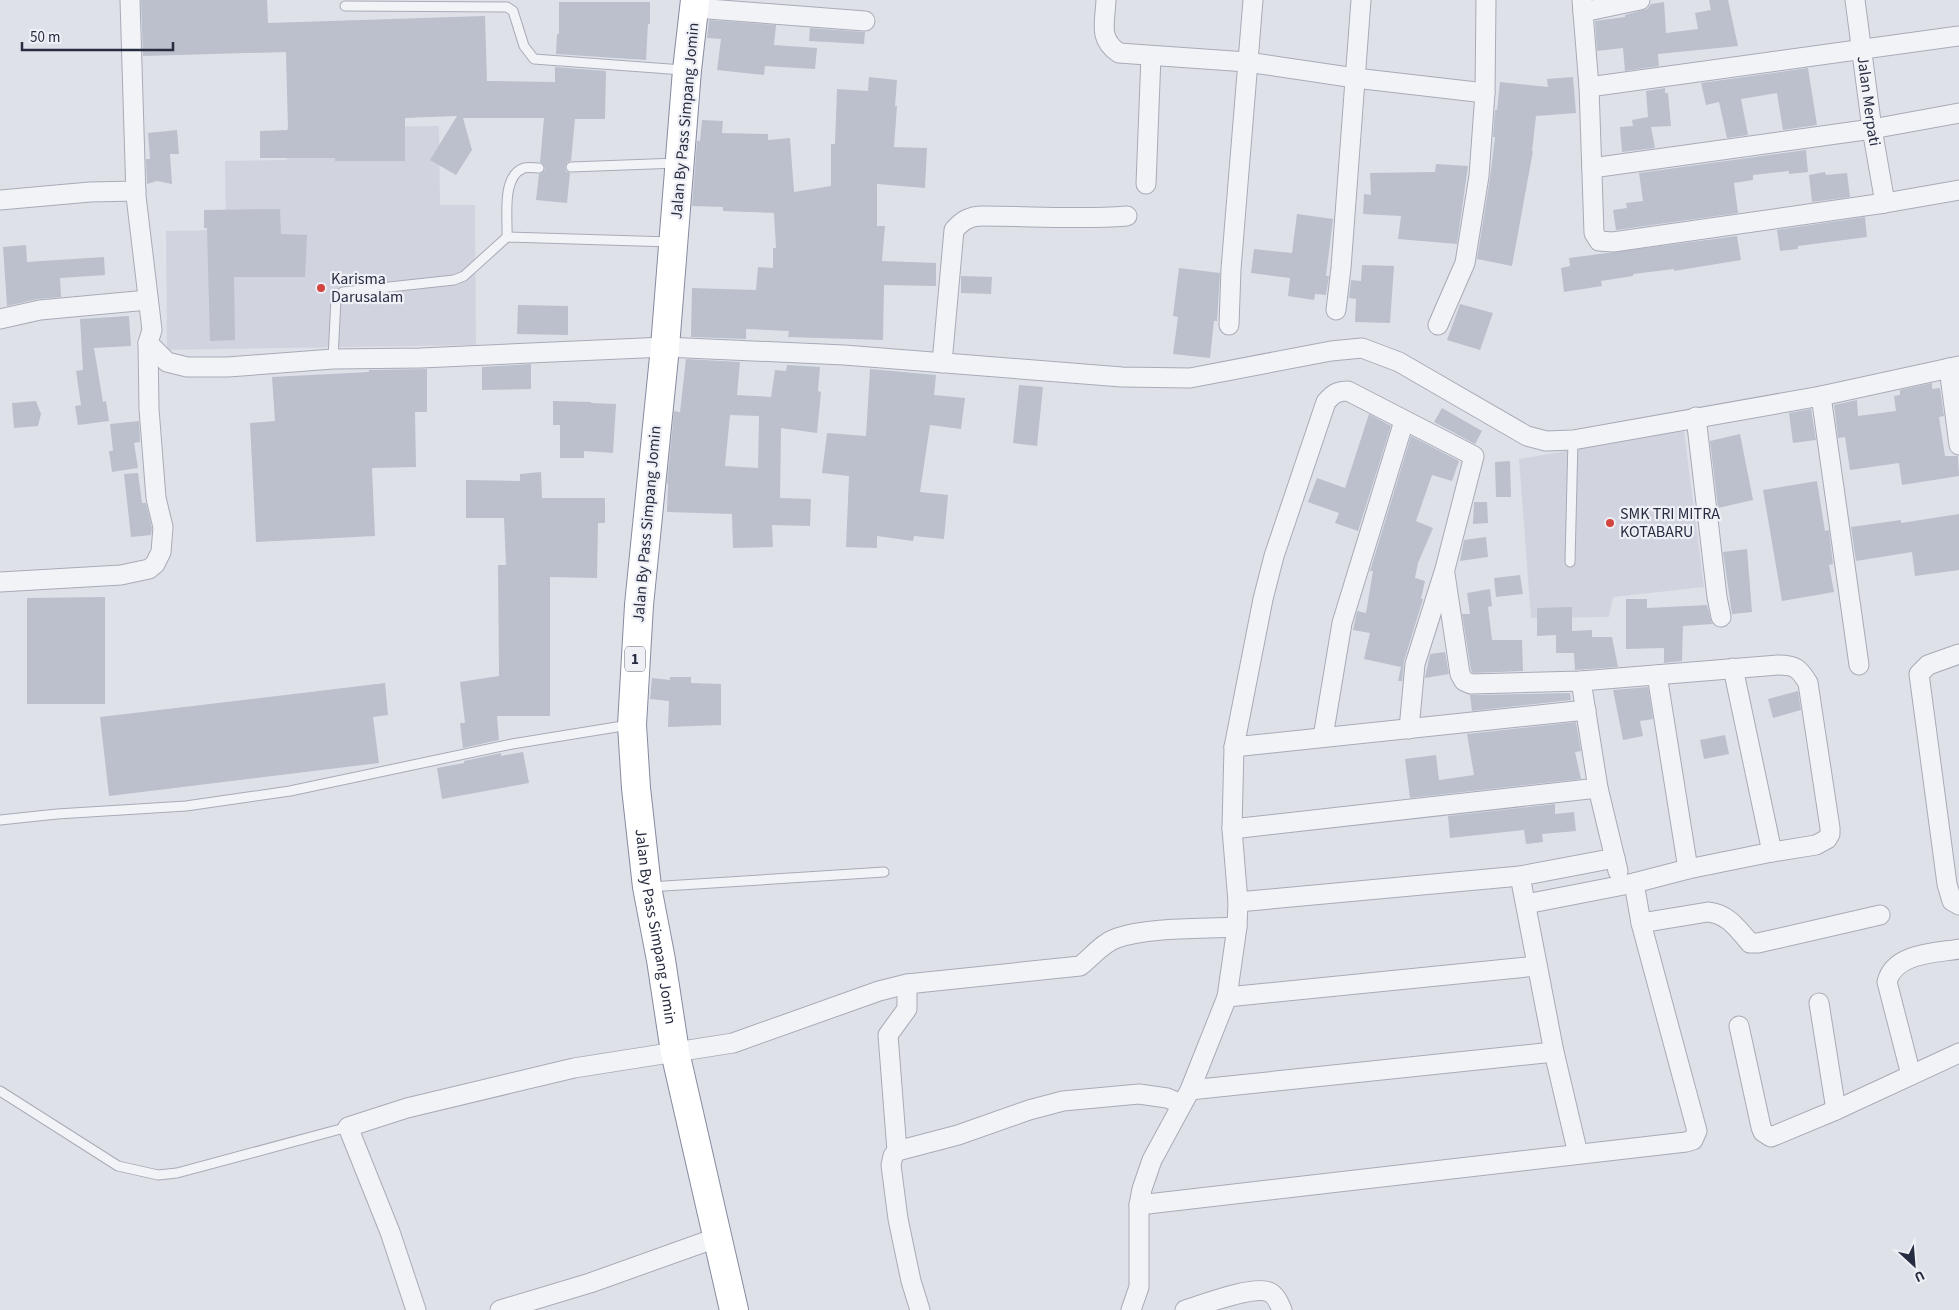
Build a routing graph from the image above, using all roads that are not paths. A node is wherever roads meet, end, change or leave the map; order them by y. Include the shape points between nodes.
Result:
1 (130, 0) edge
2 (1106, 0) edge
3 (1253, 0) edge
4 (1361, 0) edge
5 (1486, 0) edge
6 (1640, 0) edge
7 (1855, 0) edge
8 (695, 4) edge
9 (345, 6) dead end
10 (1582, 6) edge
11 (865, 21) dead end
12 (1959, 36) edge
13 (1860, 49) junction
14 (1151, 56) junction
15 (1247, 62) junction
16 (688, 70) junction
17 (1355, 78) junction
18 (1589, 87) junction
19 (1485, 93) junction
20 (1959, 113) edge
21 (1872, 129) junction
22 (680, 162) junction
23 (571, 167) dead end
24 (539, 168) dead end
25 (1592, 168) junction
26 (1146, 184) dead end
27 (1959, 190) edge
28 (136, 191) junction
29 (0, 200) edge
30 (1885, 203) junction
31 (1127, 216) dead end
32 (507, 237) junction
33 (674, 242) junction
34 (148, 300) junction
35 (1336, 310) dead end
36 (0, 319) edge
37 (1229, 324) dead end
38 (1438, 325) dead end
39 (148, 343) junction
40 (665, 347) junction
41 (333, 359) junction
42 (942, 363) junction
43 (1954, 367) edge
44 (1821, 396) junction
45 (1696, 417) junction
46 (1404, 421) junction
47 (1573, 440) junction
48 (1959, 444) edge
49 (1570, 562) dead end
50 (1445, 569) junction
51 (0, 582) edge
52 (1721, 617) dead end
53 (1959, 654) edge
54 (1859, 665) dead end
55 (1733, 668) junction
56 (1657, 675) junction
57 (1580, 681) junction
58 (1586, 710) junction
59 (632, 725) junction
60 (1409, 728) junction
61 (1323, 737) junction
62 (1234, 747) junction
63 (1598, 788) junction
64 (0, 820) edge
65 (1232, 829) junction
66 (1772, 852) junction
67 (1615, 858) junction
68 (1688, 870) junction
69 (884, 872) dead end
70 (1520, 876) junction
71 (1628, 884) junction
72 (647, 887) junction
73 (1238, 902) junction
74 (1526, 904) junction
75 (1959, 905) edge
76 (1880, 915) dead end
77 (1641, 923) junction
78 (1237, 927) junction
79 (1959, 949) edge
80 (1537, 966) junction
81 (907, 984) junction
82 (1227, 997) junction
83 (1819, 1003) dead end
84 (1738, 1026) dead end
85 (675, 1052) junction
86 (1554, 1052) junction
87 (1959, 1052) edge
88 (1911, 1075) junction
89 (0, 1091) edge
90 (1186, 1097) junction
91 (1836, 1110) junction
92 (348, 1127) junction
93 (896, 1151) junction
94 (1578, 1154) junction
95 (1139, 1204) junction
96 (716, 1238) junction
97 (416, 1310) edge
98 (500, 1310) edge
99 (734, 1310) edge
100 (920, 1310) edge
101 (1131, 1310) edge
102 (1184, 1310) edge
103 (1282, 1310) edge

1 - 28 street
2 - 14 street via 1105,40 1110,47 1119,53
3 - 15 street
4 - 17 street
5 - 19 street
6 - 10 street
7 - 13 street, Jalan Merpati
8 - 11 street
8 - 16 highway, Jalan By Pass Simpang Jomin / 1
9 - 16 lane via 506,7 513,11 524,46 534,59
10 - 18 street
12 - 13 street
13 - 18 street
13 - 21 street, Jalan Merpati
14 - 15 street
14 - 26 street
15 - 17 street
15 - 37 street
16 - 22 highway, Jalan By Pass Simpang Jomin / 1
17 - 19 street
17 - 35 street
18 - 25 street
19 - 38 street via 1479,176 1465,263
20 - 21 street
21 - 25 street
21 - 30 street, Jalan Merpati
22 - 23 lane
22 - 33 highway, Jalan By Pass Simpang Jomin / 1
24 - 32 lane via 524,168 508,184
25 - 30 street via 1594,232 1597,240 1604,242
27 - 30 street
28 - 29 street
28 - 34 street
31 - 42 street via 1097,219 1080,216 972,216 962,222 954,230
32 - 33 lane
32 - 41 lane via 464,276 454,280 343,292 336,298
33 - 40 highway, Jalan By Pass Simpang Jomin / 1
34 - 36 street via 40,310
34 - 39 street via 152,330
39 - 41 street via 168,362 187,367
39 - 51 street via 156,498 163,526 161,552 155,564 149,569 122,575
40 - 41 street
40 - 42 street
40 - 59 highway, Jalan By Pass Simpang Jomin / 1 via 639,604
42 - 47 street via 1122,377 1190,378 1362,348 1399,362 1527,436 1546,441
43 - 44 street
43 - 48 street
44 - 45 street
44 - 54 street
45 - 47 street
45 - 52 street
46 - 50 street via 1474,456
46 - 61 street via 1342,623
46 - 62 street via 1348,391 1336,393 1326,402 1274,556
47 - 49 lane
50 - 57 street via 1460,674 1464,681 1471,684
50 - 60 street via 1415,664
53 - 75 street via 1928,664 1919,674 1947,884 1952,901
55 - 56 street
55 - 66 street
55 - 66 street via 1787,665 1795,667 1808,683 1830,834 1816,845
56 - 57 street
56 - 68 street
57 - 58 street
58 - 60 street
58 - 63 street
59 - 64 lane via 512,744 290,791 186,806
59 - 72 highway, Jalan By Pass Simpang Jomin / 1
60 - 61 street
61 - 62 street
62 - 65 street
63 - 65 street
63 - 67 street
65 - 73 street
66 - 68 street
67 - 70 street
67 - 71 street
68 - 71 street
69 - 72 lane
70 - 73 street
70 - 74 street
71 - 74 street
71 - 77 street
72 - 85 highway, Jalan By Pass Simpang Jomin / 1
73 - 78 street
74 - 80 street
76 - 77 street via 1758,943 1750,943 1725,917 1708,912
77 - 94 street via 1697,1134 1686,1142
78 - 81 street via 1146,932 1116,938 1080,966
78 - 82 street
79 - 88 street via 1912,958 1898,964 1889,975 1887,982
80 - 82 street
80 - 86 street
81 - 85 street via 733,1043
81 - 93 street via 907,1009 888,1035
82 - 90 street
83 - 91 street
84 - 91 street via 1761,1127 1767,1136 1777,1136
85 - 92 street via 574,1068 408,1108
85 - 96 highway, Jalan By Pass Simpang Jomin / 1
86 - 90 street
86 - 94 street
87 - 88 street
88 - 91 street
89 - 92 lane via 118,1166 158,1175 177,1173
90 - 93 street via 1139,1094 1063,1101
90 - 95 street via 1152,1160
92 - 97 street via 390,1232
93 - 100 street via 891,1165 898,1219
94 - 95 street
95 - 101 street via 1139,1287
96 - 98 street via 590,1284
96 - 99 highway, Jalan By Pass Simpang Jomin / 1
102 - 103 street via 1260,1290 1274,1295

